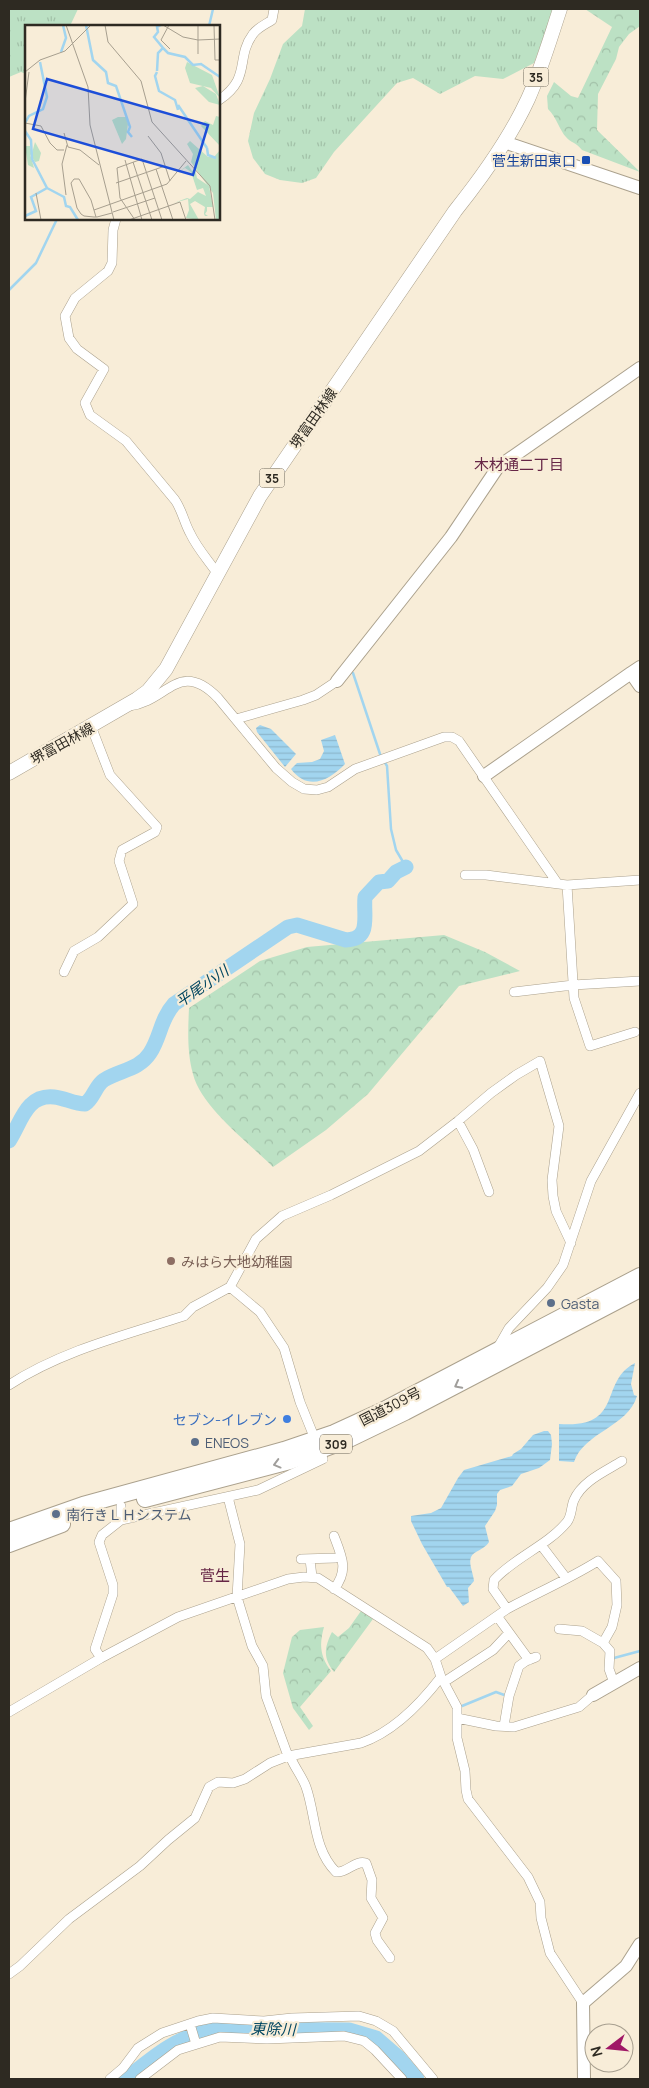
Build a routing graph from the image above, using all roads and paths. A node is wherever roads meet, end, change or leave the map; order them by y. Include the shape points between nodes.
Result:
1 (274, 9) edge
2 (560, 9) edge
3 (220, 99) edge
4 (504, 142) junction
5 (640, 188) edge
6 (116, 220) edge
7 (638, 375) edge
8 (217, 573) junction
9 (636, 670) edge
10 (337, 681) joint
11 (640, 686) edge
12 (124, 707) junction
13 (236, 719) junction
14 (91, 726) junction
15 (9, 773) edge
16 (484, 776) junction
17 (465, 875) dead end
18 (640, 880) edge
19 (562, 885) junction
20 (64, 972) dead end
21 (640, 981) edge
22 (573, 985) junction
23 (514, 992) dead end
24 (635, 1032) dead end
25 (640, 1093) edge
26 (640, 1109) edge
27 (629, 1112) junction
28 (458, 1121) junction
29 (489, 1192) dead end
30 (571, 1242) junction
31 (640, 1276) edge
32 (230, 1287) junction
33 (640, 1289) edge
34 (496, 1352) junction
35 (9, 1385) edge
36 (318, 1445) junction
37 (622, 1461) dead end
38 (228, 1498) junction
39 (121, 1513) junction
40 (9, 1531) edge
41 (334, 1536) dead end
42 (9, 1544) edge
43 (541, 1545) junction
44 (336, 1558) dead end
45 (312, 1578) junction
46 (566, 1578) junction
47 (334, 1589) junction
48 (237, 1597) junction
49 (506, 1609) junction
50 (497, 1616) junction
51 (559, 1629) dead end
52 (508, 1634) junction
53 (604, 1643) junction
54 (102, 1658) junction
55 (435, 1660) junction
56 (640, 1668) edge
57 (442, 1680) junction
58 (614, 1684) junction
59 (593, 1695) joint
60 (9, 1712) edge
61 (457, 1718) junction
62 (504, 1726) junction
63 (289, 1756) junction
64 (640, 1944) edge
65 (390, 1958) dead end
66 (9, 1974) edge
67 (583, 2003) junction
68 (190, 2024) junction
69 (196, 2044) junction
70 (110, 2079) edge
71 (140, 2079) edge
72 (402, 2079) edge
73 (433, 2079) edge
74 (584, 2079) edge

1 - 3 street via 272,20 253,33 247,45 236,86
2 - 4 main road, 堺富田林線 / 35 via 528,98
4 - 5 street
4 - 8 main road, 堺富田林線 / 35 via 270,480
6 - 8 street via 112,263 108,271 75,298 65,316 68,338 104,369 85,402 90,415 126,441 175,500 197,546
7 - 10 street via 498,467 451,537
8 - 12 main road, 堺富田林線 / 35 via 166,669 148,690
9 - 11 street
9 - 16 street
10 - 13 street via 303,700
12 - 13 street via 141,705 172,686 188,681 199,682
12 - 14 main road, 堺富田林線 / 35
13 - 16 street via 276,768 304,789 328,787 355,769 444,737 459,741
14 - 15 main road, 堺富田林線 / 35
14 - 20 street via 110,776 157,827 155,832 122,850 120,855 119,861 134,904 98,937 74,952
16 - 19 street
17 - 19 street
18 - 19 street
19 - 22 street
21 - 22 street
22 - 23 street
22 - 24 street via 574,998 590,1046
25 - 27 street
26 - 27 street
27 - 30 street via 590,1181
28 - 29 street via 473,1149
28 - 30 street via 497,1088 540,1061 559,1126 553,1196 556,1211
28 - 32 street via 419,1151 282,1216 256,1239
30 - 34 street via 563,1265 547,1288 509,1328
31 - 34 highway, 国道309号 / 309
32 - 35 street via 184,1316 46,1364
32 - 36 street via 260,1312 284,1348 300,1402
33 -> 36 highway, 国道309号 / 309 via 384,1423
34 - 36 highway, 国道309号 / 309
36 - 38 street via 323,1460 258,1490
36 -> 39 highway, 国道309号 / 309 via 290,1461
36 - 40 highway, 国道309号 / 309 via 284,1450 83,1505
37 - 43 street via 586,1484 574,1499 568,1520
38 - 39 street
38 - 48 street via 240,1544
39 - 42 highway, 国道309号 / 309 via 68,1522
39 - 54 street via 99,1542 113,1585 96,1650
41 - 47 street via 343,1570
43 - 46 street
43 - 49 street via 499,1573 494,1580 493,1588
44 - 45 street via 305,1559
45 - 47 street via 318,1578
45 - 48 street via 288,1578
46 - 49 street
46 - 53 street via 598,1561 616,1581 617,1605
47 - 55 street via 427,1648
48 - 54 street via 178,1617
48 - 63 street via 252,1646 263,1666 266,1696
49 - 50 street
50 - 52 street
50 - 55 street
51 - 53 street via 582,1631
52 - 57 street via 493,1650
52 - 62 street via 532,1658 517,1672
53 - 58 street via 610,1651 608,1668
54 - 60 street
55 - 57 street
56 - 58 street
57 - 61 street via 457,1707
57 - 63 street via 402,1719 373,1739
58 - 59 street
59 - 62 street via 579,1707 521,1725
61 - 62 street
61 - 67 street via 456,1738 468,1799 528,1878 540,1902 550,1953
63 - 65 street via 306,1787 316,1834 333,1869 345,1872 358,1862 366,1863 372,1880 371,1898 382,1918 375,1933
63 - 66 street via 270,1763 246,1779 233,1783 218,1782 209,1787 195,1818 140,1866 69,1919
64 - 67 street via 626,1966
67 - 74 street
68 - 69 street
68 - 70 street via 162,2034 138,2048
68 - 73 street via 213,2018 264,2021 359,2016 393,2031
69 - 71 street via 172,2054
69 - 72 street via 220,2037 344,2036 364,2041

